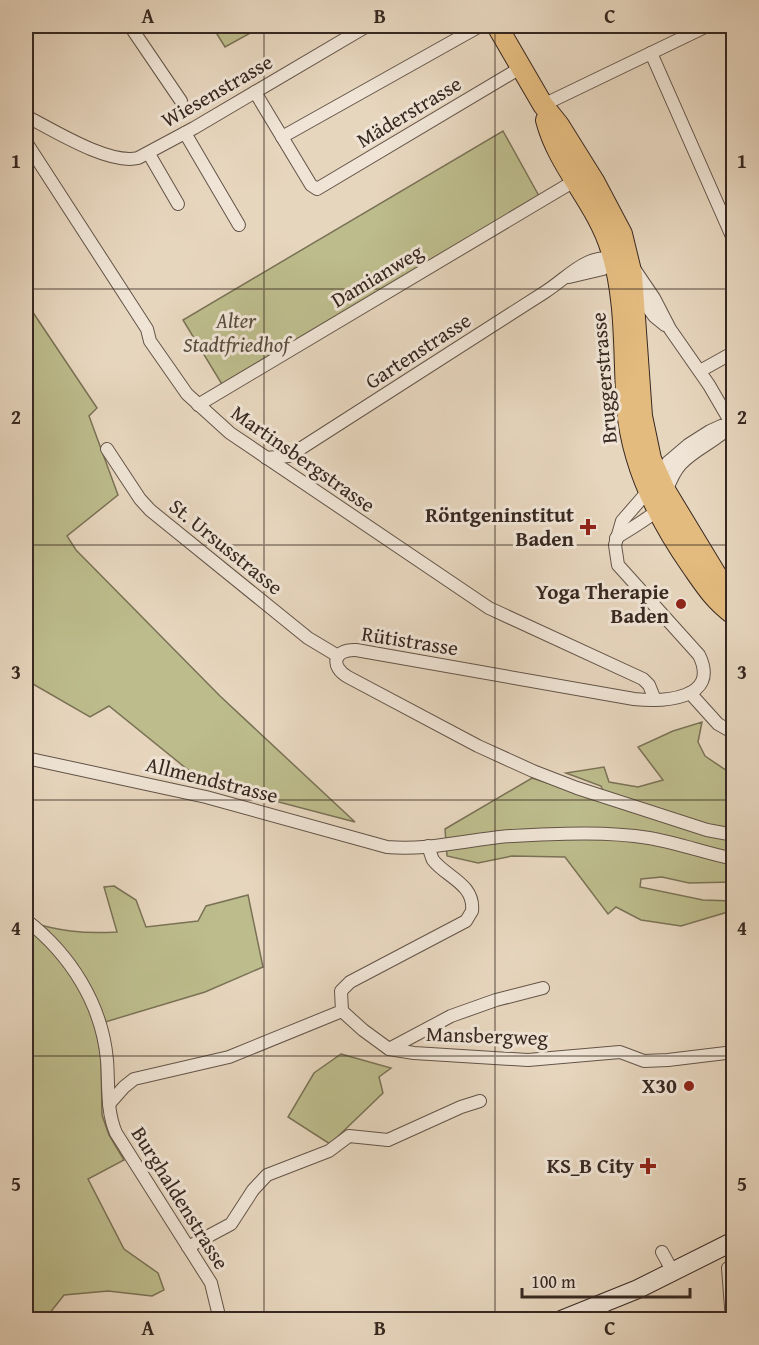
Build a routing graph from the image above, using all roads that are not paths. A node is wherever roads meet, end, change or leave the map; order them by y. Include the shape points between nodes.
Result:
1 (130, 26) edge
2 (367, 26) edge
3 (480, 26) edge
4 (498, 26) edge
5 (707, 26) edge
6 (651, 53) junction
7 (522, 67) junction
8 (255, 92) junction
9 (181, 102) dead end
10 (543, 105) junction
11 (26, 116) edge
12 (185, 133) junction
13 (282, 137) junction
14 (26, 142) edge
15 (149, 154) junction
16 (576, 180) junction
17 (178, 204) dead end
18 (239, 225) dead end
19 (605, 232) junction
20 (734, 241) edge
21 (591, 260) junction
22 (616, 266) junction
23 (568, 277) junction
24 (634, 287) junction
25 (670, 329) junction
26 (734, 352) edge
27 (700, 371) junction
28 (198, 405) junction
29 (733, 427) edge
30 (107, 449) dead end
31 (289, 456) junction
32 (266, 458) junction
33 (284, 471) junction
34 (657, 486) junction
35 (657, 510) junction
36 (616, 539) junction
37 (734, 613) edge
38 (338, 656) junction
39 (690, 693) junction
40 (655, 700) junction
41 (734, 733) edge
42 (27, 754) edge
43 (734, 835) edge
44 (428, 846) junction
45 (734, 859) edge
46 (26, 920) edge
47 (543, 988) dead end
48 (342, 1011) junction
49 (389, 1049) junction
50 (734, 1052) edge
51 (480, 1101) dead end
52 (109, 1104) junction
53 (734, 1240) edge
54 (188, 1247) junction
55 (662, 1251) dead end
56 (728, 1268) dead end
57 (673, 1272) junction
58 (602, 1312) edge
59 (220, 1320) edge
60 (561, 1320) edge
61 (732, 1320) edge

1 - 9 street
2 - 8 street, Wiesenstrasse
3 - 13 street
4 - 7 main road, Bruggerstrasse
5 - 6 street
6 - 10 street
6 - 20 street
7 - 10 main road, Bruggerstrasse
7 - 13 street, Mäderstrasse via 321,188 311,185
8 - 12 street, Wiesenstrasse
8 - 13 street
10 - 16 main road, Bruggerstrasse via 552,138
10 - 22 main road, Bruggerstrasse via 616,220 624,241
11 - 15 street, Wiesenstrasse via 116,159
12 - 15 street, Wiesenstrasse
12 - 18 street
14 - 28 street, Martinsbergstrasse via 147,329 154,347
15 - 17 street, Wiesenstrasse
16 - 19 main road, Bruggerstrasse
16 - 28 street, Damianweg
19 - 21 street, Gartenstrasse
19 - 22 main road, Bruggerstrasse
21 - 22 street
21 - 23 street, Gartenstrasse
22 - 23 street, Gartenstrasse
22 - 24 main road, Bruggerstrasse
22 - 25 street via 654,298
22 - 34 main road, Bruggerstrasse via 628,419 637,462
23 - 31 street, Gartenstrasse
24 - 25 street via 654,316
24 - 34 main road, Bruggerstrasse via 642,416
25 - 27 street
26 - 27 street
27 - 29 street
28 - 32 street, Martinsbergstrasse
29 - 34 street via 721,426 688,445 668,462
30 - 38 street, St. Ursusstrasse via 150,510 308,638
31 - 32 street, Gartenstrasse
31 - 33 street
32 - 33 street, Martinsbergstrasse
33 - 40 street, Martinsbergstrasse via 489,608 643,679
34 - 35 main road, Bruggerstrasse
34 - 36 street via 628,512
34 - 37 main road, Bruggerstrasse via 728,594
35 - 36 street
35 - 37 main road, Bruggerstrasse via 716,601
36 - 39 street via 618,565 701,659 702,680
38 - 40 street, Rütistrasse via 346,650 356,650
38 - 43 street, Rütistrasse via 337,666 343,674 513,762 577,788
39 - 40 street, Rütistrasse
39 - 41 street via 718,724
42 - 44 street, Allmendstrasse via 206,797 387,847
44 - 45 street via 502,837 612,835 682,844
44 - 48 street via 435,862 470,895 473,905 469,916 350,982 341,992
46 - 52 street, Burghaldenstrasse via 60,952 89,996 105,1042
47 - 49 street, Mansbergweg via 451,1016
48 - 49 street, Mansbergweg
48 - 52 street via 229,1057 141,1076 129,1082
49 - 50 street, Mansbergweg via 528,1060 620,1052 644,1061
51 - 54 street via 388,1140 349,1136 329,1151 267,1175 231,1224
52 - 54 street, Burghaldenstrasse via 112,1125 125,1150
53 - 57 main road
54 - 59 street, Burghaldenstrasse via 211,1283
55 - 57 street
56 - 61 street
57 - 58 main road
58 - 60 main road

